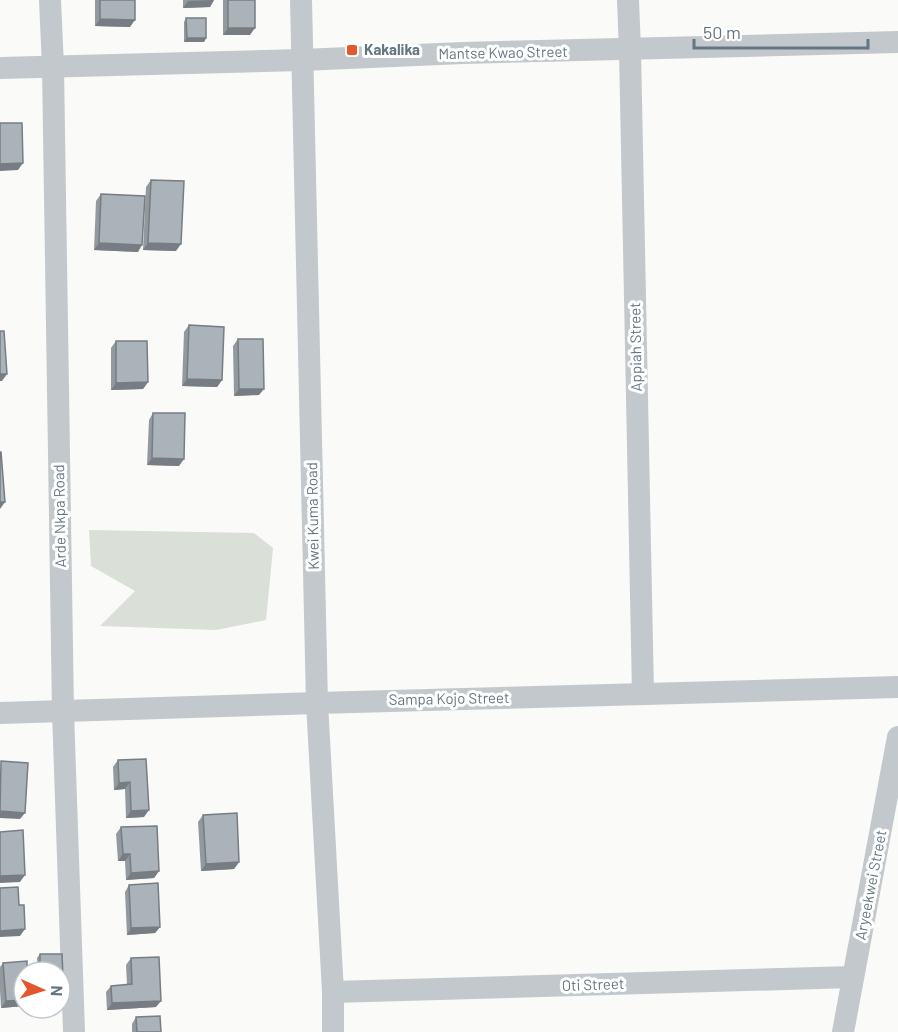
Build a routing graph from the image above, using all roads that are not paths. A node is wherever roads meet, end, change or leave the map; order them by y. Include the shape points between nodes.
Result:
1 (50, 0) edge
2 (301, 0) edge
3 (628, 0) edge
4 (898, 42) edge
5 (630, 50) junction
6 (302, 60) junction
7 (53, 67) junction
8 (0, 68) edge
9 (898, 687) edge
10 (642, 694) junction
11 (317, 703) junction
12 (63, 712) junction
13 (0, 713) edge
14 (898, 737) edge
15 (854, 977) junction
16 (333, 992) junction
17 (74, 1032) edge
18 (333, 1032) edge
19 (843, 1032) edge

1 - 7 street, Arde Nkpa Road
2 - 6 street, Kwei Kuma Road
3 - 5 street, Appiah Street
4 - 5 street, Mantse Kwao Street
5 - 6 street, Mantse Kwao Street
5 - 10 street, Appiah Street
6 - 7 street, Mantse Kwao Street
6 - 11 street, Kwei Kuma Road
7 - 8 street, Mantse Kwao Street
7 - 12 street, Arde Nkpa Road
9 - 10 street, Sampa Kojo Street
10 - 11 street, Sampa Kojo Street
11 - 12 street, Sampa Kojo Street
11 - 16 street, Kwei Kuma Road
12 - 13 street, Sampa Kojo Street
12 - 17 street, Arde Nkpa Road
14 - 15 street, Aryeekwei Street
15 - 16 street, Oti Street
15 - 19 street, Aryeekwei Street
16 - 18 street, Kwei Kuma Road

